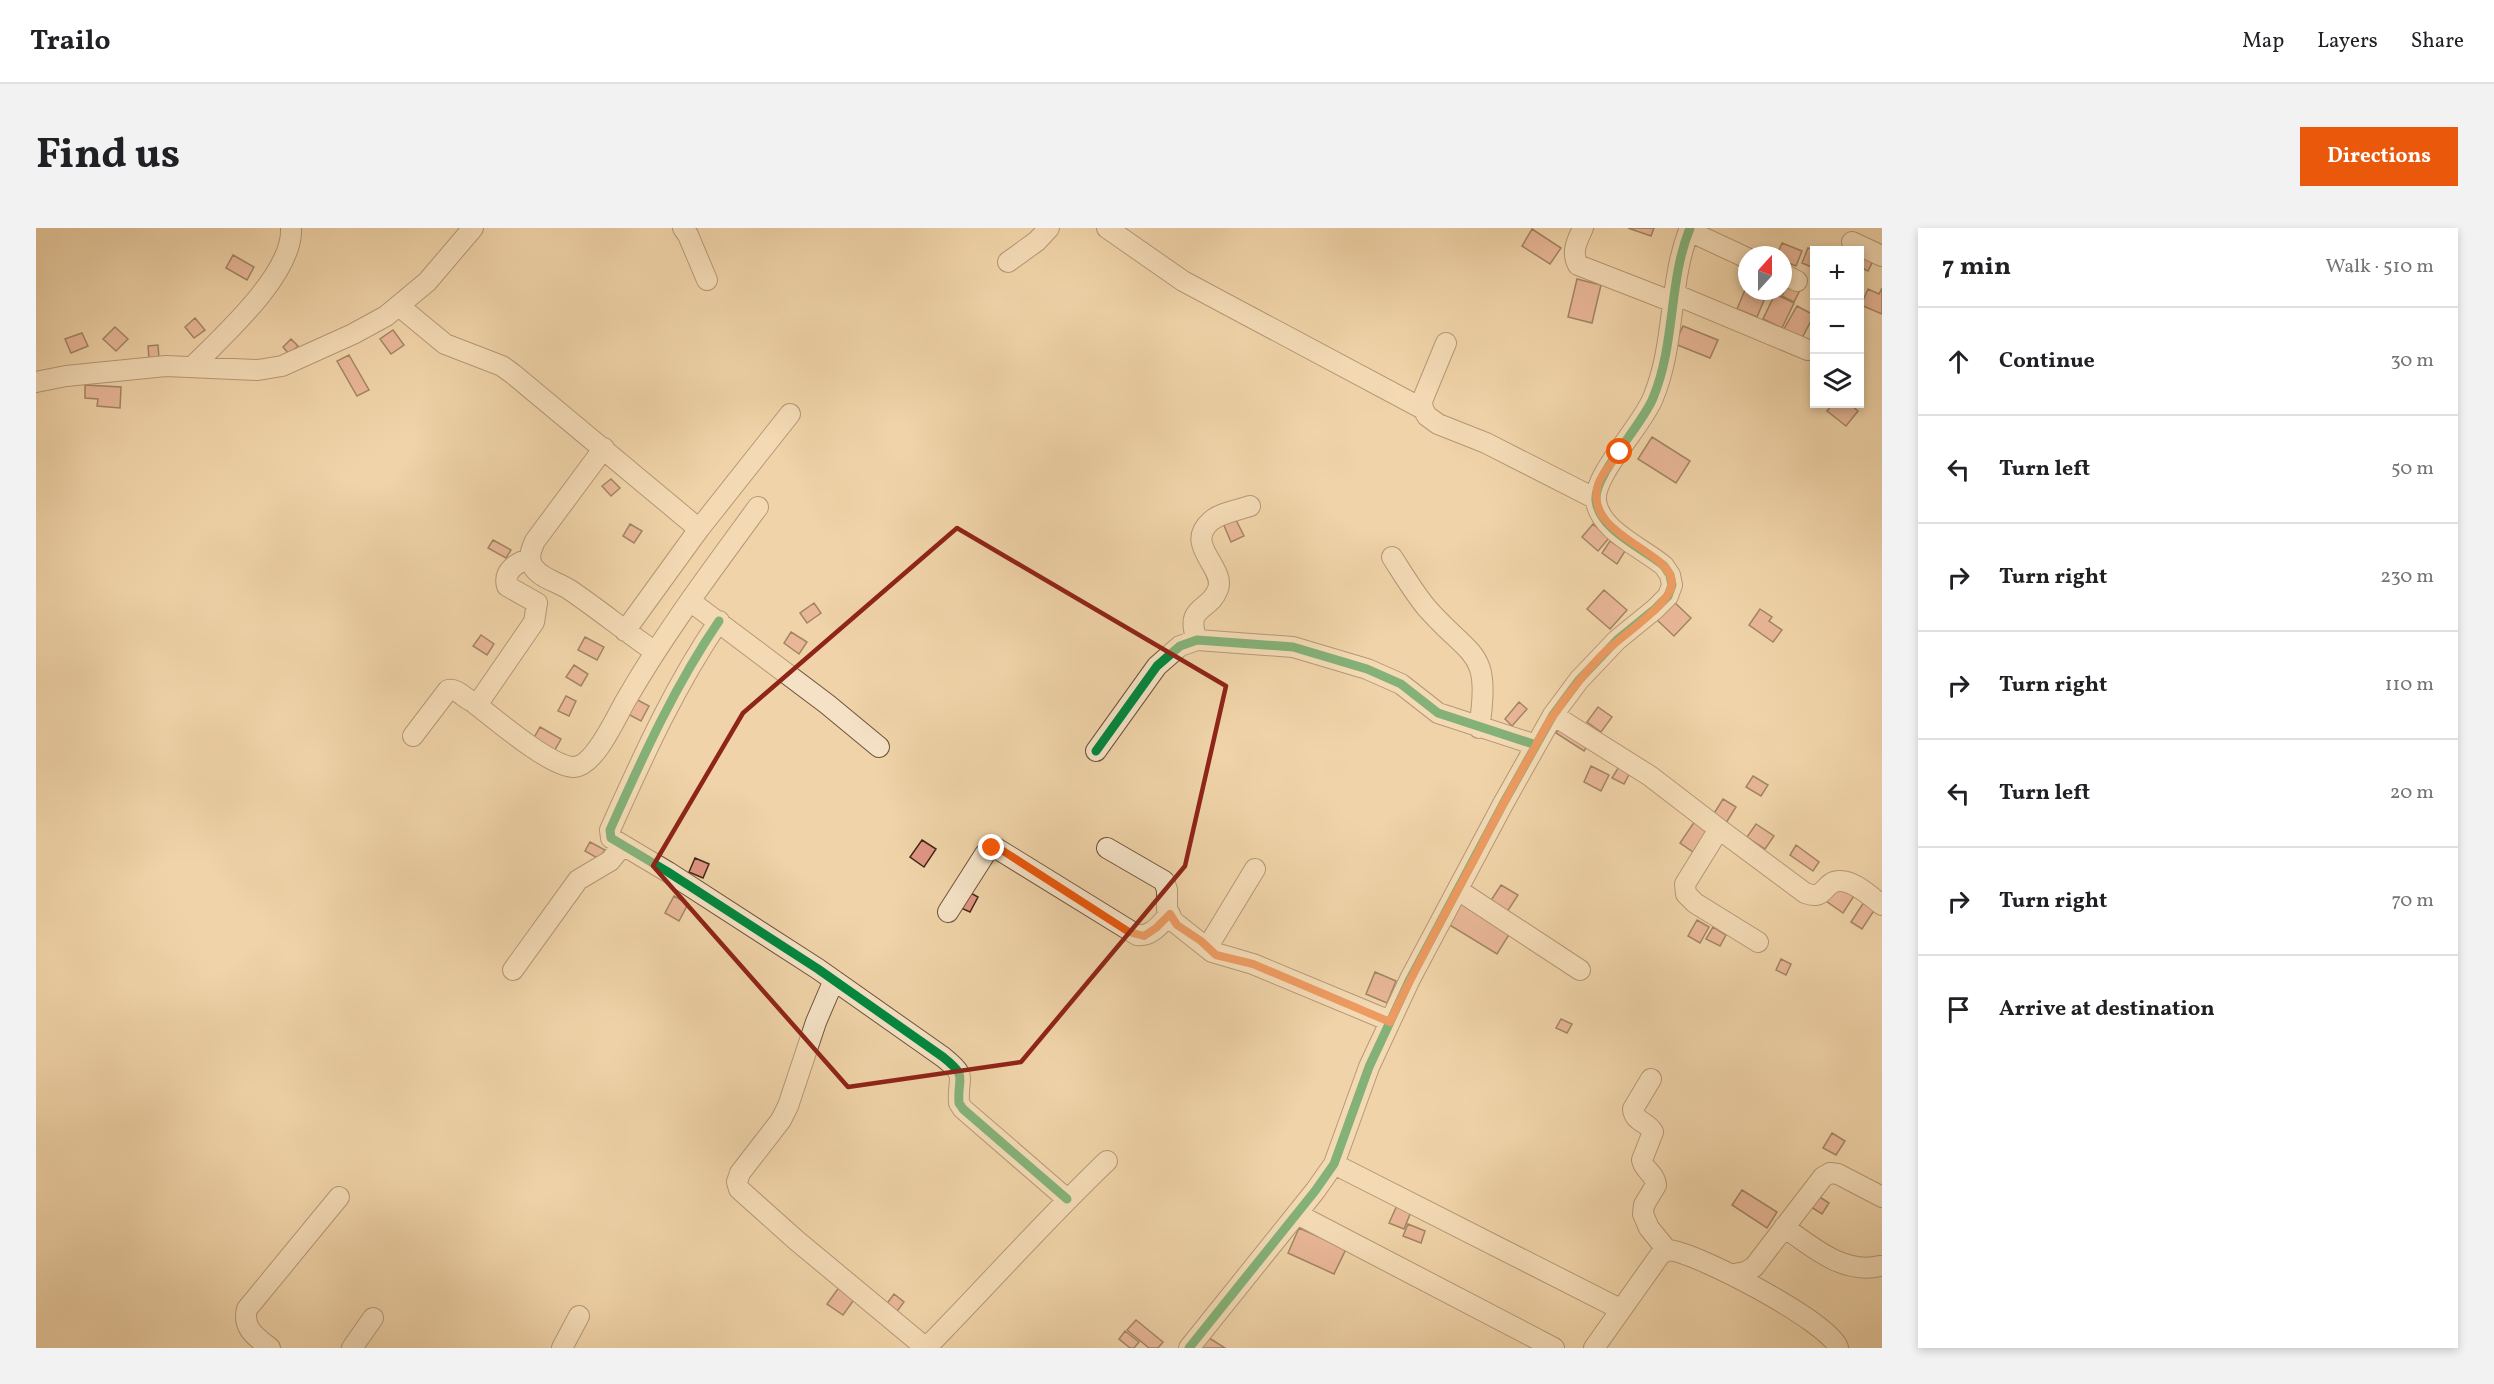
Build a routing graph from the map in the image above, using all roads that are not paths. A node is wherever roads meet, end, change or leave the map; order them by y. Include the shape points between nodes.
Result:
1 (291, 228) edge
2 (473, 228) edge
3 (682, 228) edge
4 (1049, 228) edge
5 (1107, 228) edge
6 (1582, 228) edge
7 (1690, 230) edge
8 (1852, 240) edge
9 (1738, 254) edge
10 (1882, 256) edge
11 (1008, 262) dead end
12 (707, 280) dead end
13 (1674, 298) junction
14 (399, 306) junction
15 (1446, 343) dead end
16 (1809, 350) dead end
17 (192, 367) junction
18 (36, 382) edge
19 (1423, 409) junction
20 (790, 414) dead end
21 (604, 448) junction
22 (1596, 499) junction
23 (1250, 506) dead end
24 (758, 507) dead end
25 (699, 529) junction
26 (1392, 557) dead end
27 (530, 559) junction
28 (690, 601) junction
29 (718, 621) junction
30 (625, 631) junction
31 (1197, 640) junction
32 (654, 651) junction
33 (474, 703) junction
34 (1553, 715) junction
35 (1479, 728) junction
36 (413, 736) dead end
37 (1536, 746) junction
38 (879, 747) dead end
39 (1096, 751) dead end
40 (1719, 829) junction
41 (623, 845) junction
42 (1107, 848) dead end
43 (1255, 869) dead end
44 (1458, 890) junction
45 (1882, 905) edge
46 (948, 912) dead end
47 (1170, 914) junction
48 (1758, 942) dead end
49 (1207, 948) junction
50 (513, 970) dead end
51 (1580, 970) dead end
52 (834, 980) junction
53 (1390, 1022) junction
54 (1651, 1079) dead end
55 (1107, 1161) dead end
56 (1334, 1164) junction
57 (339, 1197) dead end
58 (1882, 1197) edge
59 (1067, 1199) junction
60 (1297, 1214) junction
61 (1784, 1227) junction
62 (1667, 1250) junction
63 (1880, 1266) dead end
64 (1734, 1274) junction
65 (1620, 1309) junction
66 (579, 1316) dead end
67 (373, 1318) dead end
68 (248, 1341) edge
69 (1600, 1346) edge
70 (270, 1348) edge
71 (352, 1348) edge
72 (562, 1348) edge
73 (1189, 1348) edge
74 (1554, 1348) edge
75 (1838, 1348) edge

1 - 17 street via 286,252 265,290
2 - 14 street via 427,282
3 - 12 street
4 - 11 street
5 - 19 street via 1184,281
6 - 13 street via 1575,247 1578,265
7 - 9 street
7 - 13 street via 1680,255
8 - 10 street
13 - 16 street
13 - 22 street via 1665,362 1653,399 1598,484
14 - 17 street via 353,334 282,366 258,370
14 - 21 street via 445,344 502,366
15 - 19 street via 1422,401
17 - 18 street via 166,366
19 - 22 street via 1444,427 1486,443
20 - 25 street
21 - 25 street
21 - 27 street via 535,541
22 - 34 street via 1606,522 1664,566 1672,585 1668,596 1655,609 1600,656
23 - 31 street via 1211,520 1205,529 1203,548 1219,585 1195,618
24 - 28 street
25 - 30 street
26 - 35 street via 1427,608 1475,655 1484,685
27 - 30 street via 540,574 565,587
27 - 33 street via 517,563 506,582 537,603 534,622 483,699
28 - 29 street
28 - 32 street
29 - 38 street
29 - 41 street via 668,704 614,821 611,838
30 - 32 street
31 - 35 street via 1293,646 1341,659 1389,678 1438,712
31 - 39 street via 1180,646 1157,666
32 - 33 street via 592,757 573,767 534,748
33 - 36 street via 457,690 448,690
34 - 37 street
34 - 40 street via 1650,776
35 - 37 street
37 - 44 street
40 - 45 street via 1805,893 1819,896 1840,881 1858,887
40 - 48 street via 1685,885 1686,894
41 - 50 street via 610,861 578,880
41 - 52 street
42 - 47 street via 1164,881
43 - 49 street
44 - 51 street
44 - 53 street
46 - 47 street via 985,854 996,848 1137,935 1151,932
47 - 49 street via 1177,925
49 - 53 street via 1216,955 1253,964
52 - 59 street via 957,1068 961,1076 959,1103 963,1108
52 - 59 street via 788,1106 737,1182 746,1198 926,1348
53 - 56 street via 1368,1067
54 - 62 street via 1633,1113 1653,1132 1642,1160 1654,1175 1656,1185 1643,1214
55 - 59 street
56 - 60 street
56 - 65 street
57 - 68 street via 247,1309
58 - 61 street via 1847,1177 1830,1173
60 - 73 street
60 - 74 street
61 - 63 street via 1840,1262 1860,1269
61 - 64 street via 1754,1266
62 - 64 street via 1683,1252
62 - 65 street
64 - 75 street via 1825,1331
65 - 69 street
66 - 72 street
67 - 71 street
68 - 70 street

